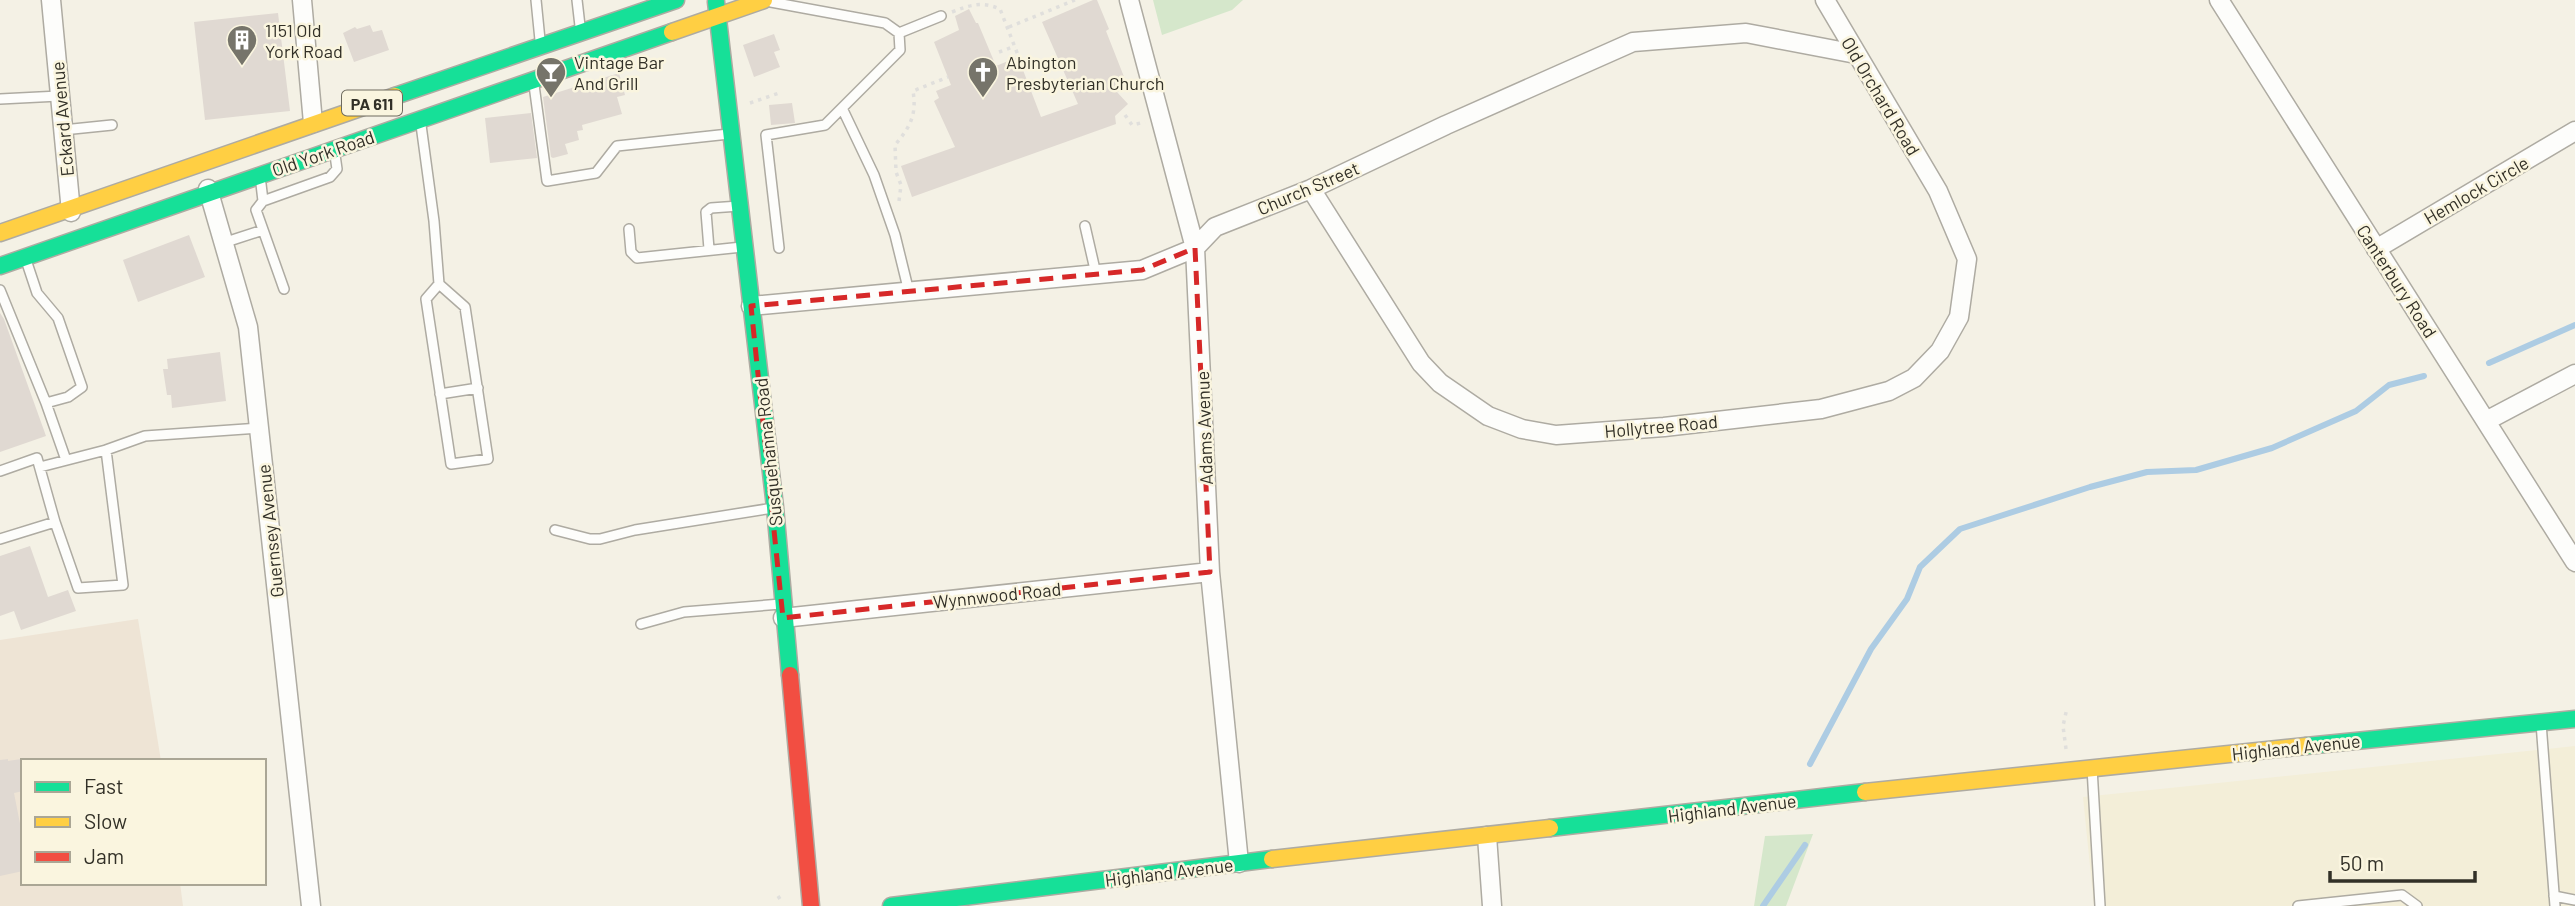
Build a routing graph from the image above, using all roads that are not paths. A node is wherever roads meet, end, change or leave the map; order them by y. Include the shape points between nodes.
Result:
1 (51, 0) edge
2 (302, 0) edge
3 (536, 0) edge
4 (676, 0) edge
5 (763, 0) edge
6 (1129, 0) edge
7 (1825, 0) edge
8 (2218, 0) edge
9 (579, 2) edge
10 (717, 8) edge
11 (941, 16) road end
12 (581, 31) junction
13 (900, 33) junction
14 (541, 45) junction
15 (1856, 54) junction
16 (533, 80) junction
17 (59, 96) junction
18 (0, 99) edge
19 (842, 108) junction
20 (420, 120) junction
21 (313, 123) junction
22 (112, 125) dead end
23 (63, 130) junction
24 (2575, 131) edge
25 (731, 134) junction
26 (334, 149) junction
27 (197, 163) junction
28 (259, 175) junction
29 (1311, 189) junction
30 (1938, 191) joint
31 (209, 192) junction
32 (263, 201) junction
33 (739, 206) junction
34 (70, 207) junction
35 (1084, 226) dead end
36 (629, 229) dead end
37 (263, 230) junction
38 (0, 233) edge
39 (79, 237) junction
40 (223, 243) junction
41 (744, 247) junction
42 (779, 248) dead end
43 (1195, 248) junction
44 (709, 249) junction
45 (2376, 249) junction
46 (24, 257) junction
47 (0, 266) edge
48 (1096, 274) junction
49 (439, 284) junction
50 (284, 289) dead end
51 (0, 290) edge
52 (909, 292) junction
53 (751, 306) junction
54 (2575, 374) edge
55 (478, 388) junction
56 (440, 394) junction
57 (47, 403) junction
58 (2486, 421) junction
59 (259, 428) junction
60 (106, 450) junction
61 (66, 460) junction
62 (40, 467) junction
63 (0, 471) edge
64 (775, 508) junction
65 (55, 522) junction
66 (555, 530) dead end
67 (0, 539) edge
68 (2575, 562) edge
69 (1210, 572) junction
70 (783, 611) junction
71 (641, 624) dead end
72 (2575, 719) edge
73 (2541, 723) junction
74 (2092, 767) junction
75 (1486, 836) junction
76 (1239, 863) junction
77 (2575, 900) edge
78 (2554, 901) edge
79 (311, 906) edge
80 (811, 906) edge
81 (891, 906) edge
82 (1492, 906) edge
83 (2100, 906) edge
84 (2298, 906) edge
85 (2417, 906) edge

1 - 17 street, Eckard Avenue
2 - 21 street
3 - 14 lane
4 - 12 main road, Old York Road / PA 611
5 - 10 main road, Old York Road / PA 611
5 - 13 lane via 885,23
6 - 43 street, Adams Avenue
7 - 15 street, Old Orchard Road
8 - 45 street, Canterbury Road
9 - 12 lane
10 - 16 main road, Old York Road / PA 611
10 - 25 main road, Susquehanna Road
11 - 13 lane
12 - 14 main road, Old York Road / PA 611
13 - 19 lane via 900,50
14 - 21 main road, Old York Road / PA 611
15 - 29 street, Church Street via 1746,33 1633,42
15 - 30 street, Old Orchard Road
16 - 20 main road, Old York Road / PA 611
16 - 25 lane via 547,181 596,173 617,146
17 - 18 lane
17 - 23 street, Eckard Avenue
19 - 42 lane via 825,125 766,135
19 - 52 lane via 874,175
20 - 26 main road, Old York Road / PA 611
20 - 49 lane
21 - 27 main road, Old York Road / PA 611
22 - 23 lane
23 - 34 street, Eckard Avenue
24 - 45 street, Hemlock Circle
25 - 33 main road, Susquehanna Road
26 - 28 main road, Old York Road / PA 611
26 - 32 lane via 335,173
27 - 31 street, Guernsey Avenue
27 - 34 main road, Old York Road / PA 611
28 - 31 main road, Old York Road / PA 611
28 - 32 lane
29 - 30 street, Hollytree Road via 1403,338 1440,383 1488,416 1556,435 1821,409 1889,391 1914,378 1940,351 1959,317 1967,259
29 - 43 street, Church Street via 1215,227
31 - 39 main road, Old York Road / PA 611
31 - 40 street, Guernsey Avenue
32 - 37 lane via 256,210
33 - 41 main road, Susquehanna Road
33 - 44 lane via 706,212
34 - 38 main road, Old York Road / PA 611
34 - 39 street, Eckard Avenue
35 - 48 lane
36 - 44 lane via 631,252 637,258
37 - 40 lane
37 - 50 lane
39 - 46 main road, Old York Road / PA 611
40 - 59 street, Guernsey Avenue via 248,327
41 - 44 lane
41 - 53 main road, Susquehanna Road
43 - 48 street, Church Street via 1142,270
43 - 69 street, Adams Avenue
45 - 58 street, Canterbury Road
46 - 47 main road, Old York Road / PA 611
46 - 57 lane via 37,293 58,318 82,387
48 - 52 street, Church Street
49 - 55 lane via 465,307
49 - 56 lane via 426,299
51 - 57 lane
52 - 53 street, Church Street
53 - 64 main road, Susquehanna Road
54 - 58 street
55 - 56 lane
55 - 56 lane via 488,459 451,464
57 - 61 lane
58 - 68 street, Canterbury Road
59 - 60 lane via 145,436
59 - 79 street, Guernsey Avenue
60 - 61 lane
60 - 65 lane via 123,585 78,588
61 - 62 lane
62 - 63 lane via 37,458
62 - 65 lane
64 - 66 lane via 600,539
64 - 70 main road, Susquehanna Road
65 - 67 lane
69 - 70 street, Wynnwood Road
69 - 76 street, Adams Avenue
70 - 71 lane via 684,612
70 - 80 main road, Susquehanna Road
72 - 73 main road, Highland Avenue
73 - 74 main road, Highland Avenue
73 - 78 lane
74 - 75 main road, Highland Avenue
74 - 83 lane
75 - 76 main road, Highland Avenue
75 - 82 street
76 - 81 main road, Highland Avenue
77 - 78 lane
84 - 85 lane via 2402,895

